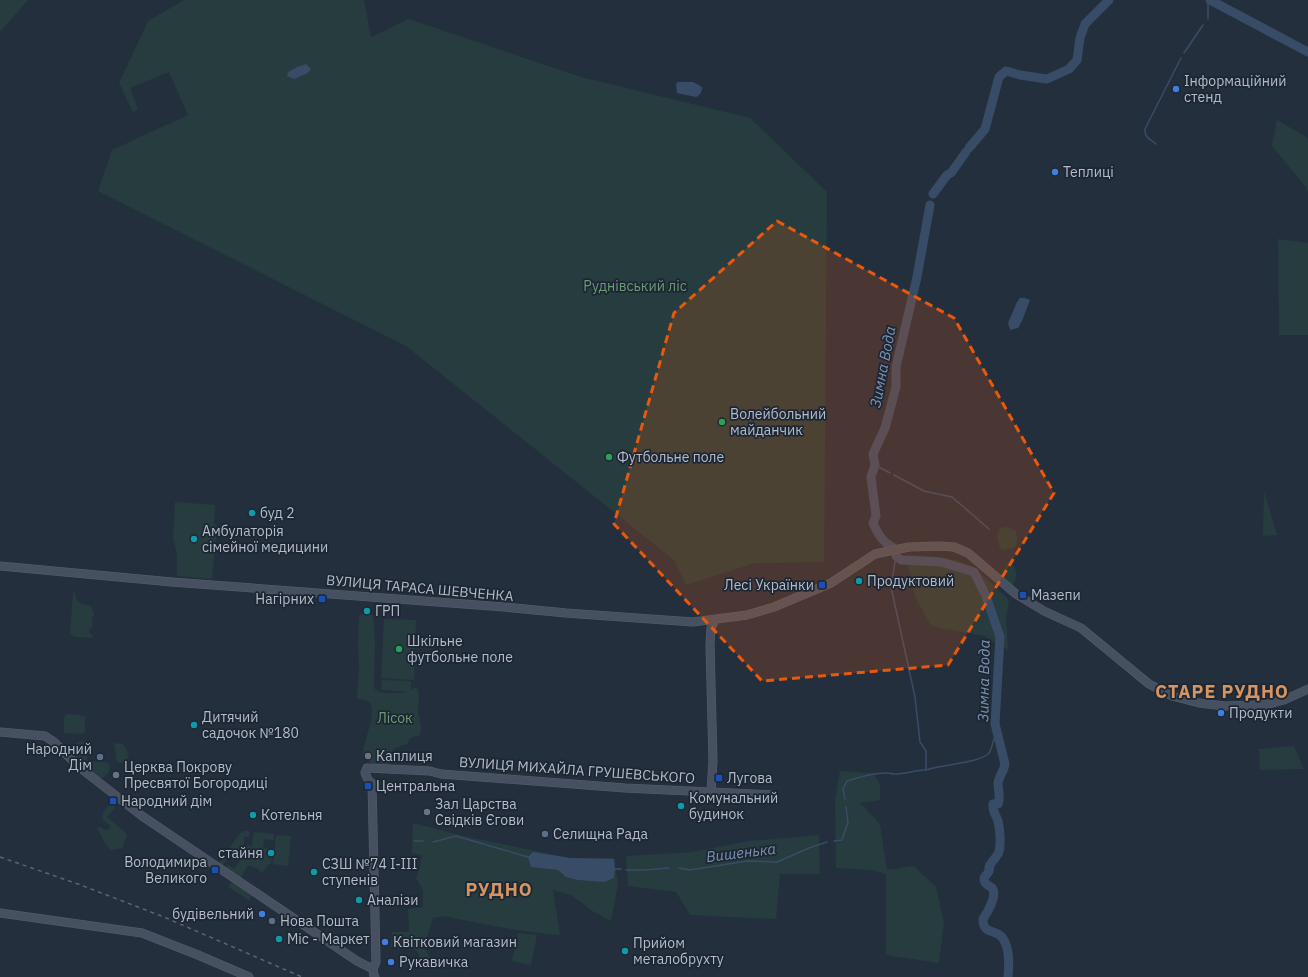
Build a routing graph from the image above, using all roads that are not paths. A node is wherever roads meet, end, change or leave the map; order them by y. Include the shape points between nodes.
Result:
1 (0, 566) edge
2 (715, 620) junction
3 (1308, 689) edge
4 (0, 732) edge
5 (711, 792) junction
6 (773, 795) dead end
7 (0, 913) edge
8 (374, 973) edge
9 (249, 977) edge

1 - 2 street, ВУЛИЦЯ ТАРАСА ШЕВЧЕНКА via 596,616 693,622
2 - 3 street, ВУЛИЦЯ ТАРАСА ШЕВЧЕНКА via 747,615 774,607 831,583 875,554 904,548 954,547 968,553 1016,594 1044,611 1081,628 1149,684 1172,696 1225,706 1253,705 1284,700
2 - 5 street via 711,628 710,645 713,761
4 - 8 street via 45,736 79,767 142,816
5 - 6 street, ВУЛИЦЯ МИХАЙЛА ГРУШЕВСЬКОГО
5 - 8 street, ВУЛИЦЯ МИХАЙЛА ГРУШЕВСЬКОГО via 625,788 441,774 430,771 380,769 370,773 376,962
7 - 9 street via 142,933

